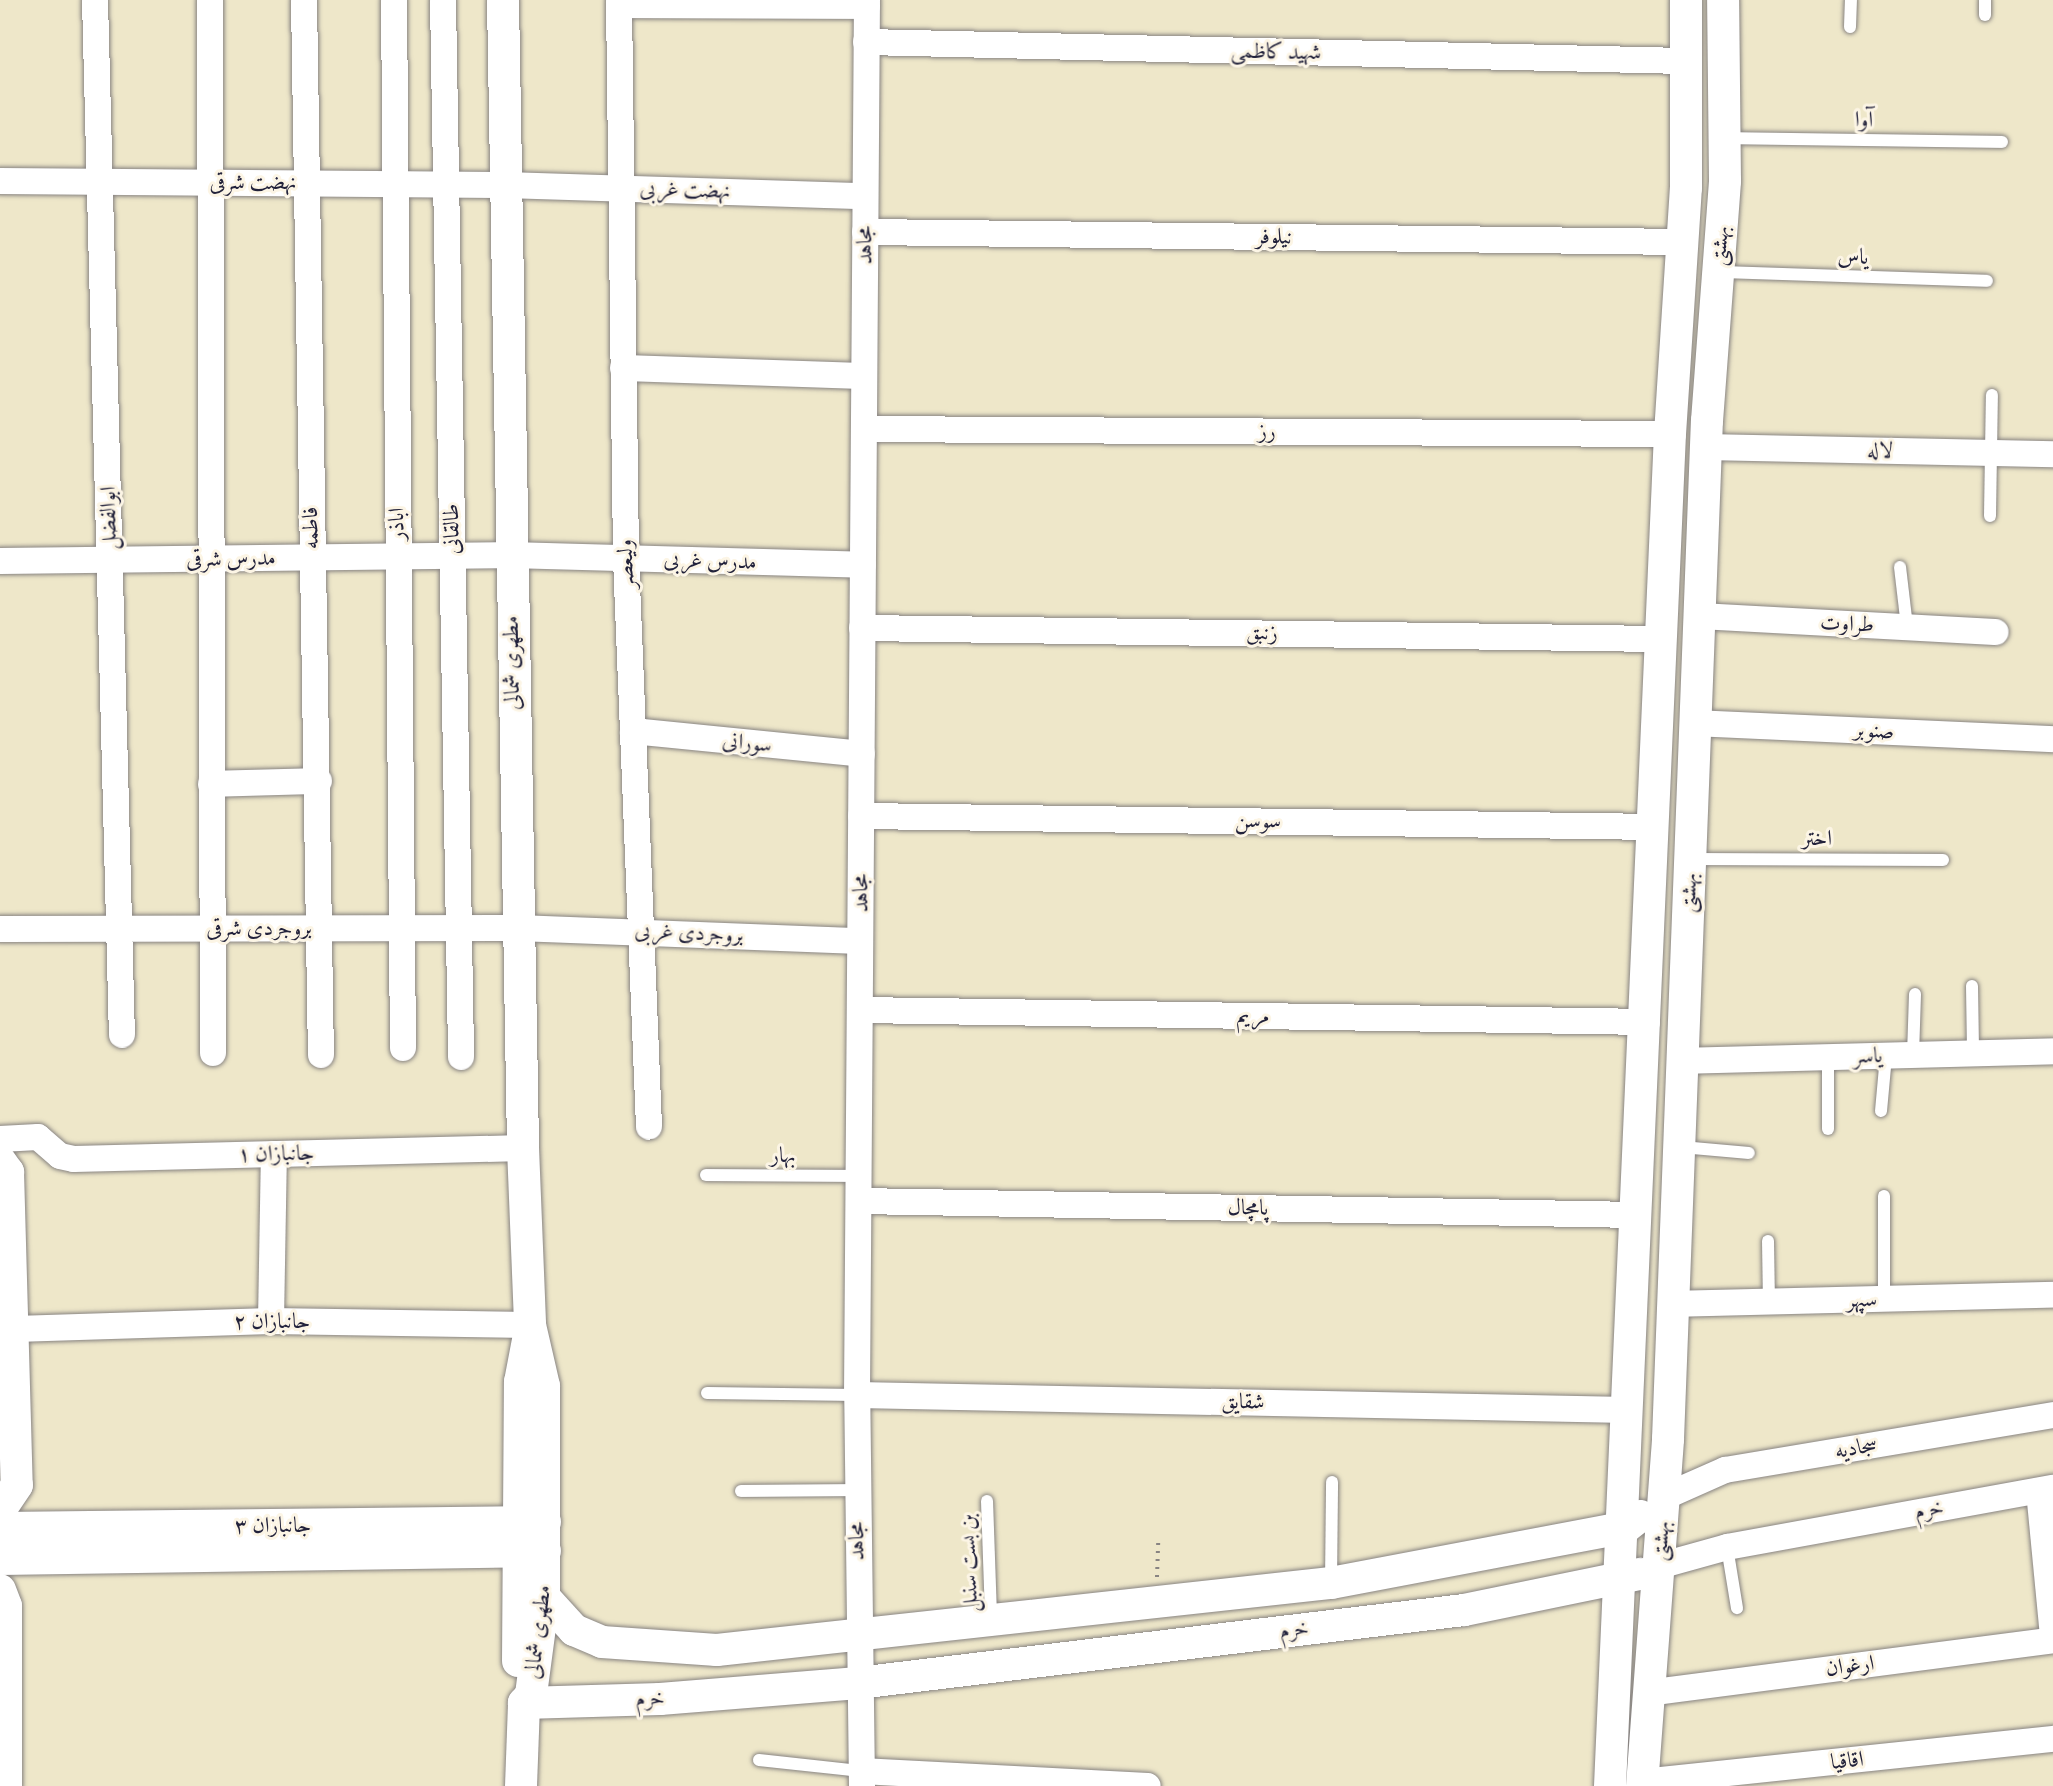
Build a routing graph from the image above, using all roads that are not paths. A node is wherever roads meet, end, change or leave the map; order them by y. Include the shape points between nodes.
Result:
1 (95, 0) edge
2 (210, 0) edge
3 (304, 0) edge
4 (394, 0) edge
5 (443, 0) edge
6 (503, 0) edge
7 (1686, 0) edge
8 (1723, 0) edge
9 (1851, 0) edge
10 (1985, 0) edge
11 (619, 2) edge
12 (867, 3) edge
13 (1985, 15) dead end
14 (1850, 27) dead end
15 (866, 42) junction
16 (1686, 61) junction
17 (1725, 138) junction
18 (2002, 142) dead end
19 (0, 181) edge
20 (100, 182) junction
21 (208, 183) junction
22 (304, 183) junction
23 (392, 184) junction
24 (446, 184) junction
25 (505, 185) junction
26 (620, 188) junction
27 (865, 196) junction
28 (865, 232) junction
29 (1683, 242) junction
30 (1718, 272) junction
31 (1987, 281) dead end
32 (623, 368) junction
33 (864, 376) junction
34 (1992, 395) dead end
35 (864, 429) junction
36 (1670, 434) junction
37 (1706, 447) junction
38 (1992, 453) junction
39 (2053, 454) edge
40 (1990, 516) dead end
41 (510, 555) junction
42 (453, 556) junction
43 (398, 557) junction
44 (312, 558) junction
45 (210, 559) junction
46 (626, 559) junction
47 (110, 560) junction
48 (0, 561) edge
49 (863, 565) junction
50 (1900, 567) dead end
51 (1699, 616) junction
52 (1907, 627) junction
53 (862, 628) junction
54 (1996, 632) dead end
55 (1662, 639) junction
56 (1695, 723) junction
57 (633, 731) junction
58 (2053, 739) edge
59 (862, 754) junction
60 (319, 781) junction
61 (211, 784) junction
62 (861, 816) junction
63 (1655, 827) junction
64 (1690, 859) junction
65 (1943, 860) dead end
66 (323, 928) junction
67 (402, 928) junction
68 (459, 928) junction
69 (518, 928) junction
70 (0, 929) edge
71 (119, 929) junction
72 (212, 929) junction
73 (641, 931) junction
74 (860, 941) junction
75 (1972, 986) dead end
76 (1915, 994) dead end
77 (860, 1010) junction
78 (1647, 1022) junction
79 (122, 1035) dead end
80 (403, 1048) dead end
81 (2053, 1051) edge
82 (213, 1053) dead end
83 (1973, 1053) junction
84 (321, 1055) dead end
85 (1913, 1055) junction
86 (1886, 1056) junction
87 (461, 1057) dead end
88 (1828, 1057) junction
89 (1682, 1061) junction
90 (1881, 1111) dead end
91 (649, 1127) dead end
92 (1828, 1129) dead end
93 (0, 1139) edge
94 (1679, 1147) junction
95 (523, 1148) junction
96 (1749, 1153) dead end
97 (274, 1154) junction
98 (0, 1161) edge
99 (706, 1175) dead end
100 (859, 1189) junction
101 (1884, 1196) dead end
102 (1638, 1215) junction
103 (1768, 1241) dead end
104 (2053, 1295) edge
105 (1884, 1299) junction
106 (1769, 1302) junction
107 (1672, 1304) junction
108 (271, 1321) junction
109 (530, 1325) junction
110 (15, 1329) junction
111 (707, 1393) dead end
112 (857, 1395) junction
113 (1628, 1410) junction
114 (2053, 1415) edge
115 (1332, 1482) dead end
116 (2046, 1489) edge
117 (857, 1490) junction
118 (741, 1491) dead end
119 (1664, 1497) junction
120 (987, 1501) dead end
121 (0, 1510) edge
122 (1626, 1527) junction
123 (0, 1528) edge
124 (532, 1537) junction
125 (415, 1539) junction
126 (1727, 1547) junction
127 (0, 1559) edge
128 (1659, 1566) junction
129 (1623, 1581) junction
130 (1331, 1583) junction
131 (0, 1590) edge
132 (544, 1597) junction
133 (1737, 1608) dead end
134 (991, 1623) junction
135 (2053, 1627) edge
136 (857, 1638) junction
137 (858, 1683) junction
138 (1647, 1693) junction
139 (524, 1703) junction
140 (2053, 1739) edge
141 (759, 1760) dead end
142 (862, 1778) edge
143 (1642, 1784) edge
144 (6, 1786) edge
145 (521, 1786) edge
146 (1148, 1786) edge
147 (1610, 1786) edge

1 - 20 street, ابوالفضل
2 - 21 street
3 - 22 street, فاطمه
4 - 23 street, اباذر
5 - 24 street, طالقانی
6 - 25 street, مطهری شمالی
7 - 16 street, بهشتی
8 - 17 street, بهشتی
9 - 14 lane
10 - 13 lane
11 - 12 street
11 - 26 street, ولیعصر
12 - 15 street, مجاهد
15 - 16 street, شهید کاظمی
15 - 27 street, مجاهد
16 - 29 street, بهشتی
17 - 18 lane, آوا
17 - 30 street, بهشتی
19 - 20 street, نهضت شرقی
20 - 21 street, نهضت شرقی
20 - 47 street, ابوالفضل
21 - 22 street, نهضت شرقی
21 - 45 street
22 - 23 street, نهضت شرقی
22 - 44 street, فاطمه
23 - 24 street, نهضت شرقی
23 - 43 street, اباذر
24 - 25 street, نهضت شرقی
24 - 42 street, طالقانی
25 - 26 street, نهضت غربی
25 - 41 street, مطهری شمالی
26 - 27 street, نهضت غربی
26 - 32 street, ولیعصر
27 - 28 street, مجاهد
28 - 29 street, نیلوفر
28 - 33 street, مجاهد
29 - 36 street, بهشتی
30 - 31 lane, یاس
30 - 37 street, بهشتی
32 - 33 street
32 - 46 street, ولیعصر
33 - 35 street, مجاهد
34 - 38 lane
35 - 36 street, رز
35 - 49 street, مجاهد
36 - 55 street, بهشتی
37 - 38 street, لاله
37 - 51 street, بهشتی
38 - 39 street, لاله
38 - 40 lane
41 - 42 street, مدرس شرقی
41 - 46 street, مدرس غربی
41 - 69 street, مطهری شمالی
42 - 43 street, مدرس شرقی
42 - 68 street, طالقانی
43 - 44 street, مدرس شرقی
43 - 67 street, اباذر
44 - 45 street, مدرس شرقی
44 - 60 street, فاطمه
45 - 47 street, مدرس شرقی
45 - 61 street
46 - 49 street, مدرس غربی
46 - 57 street, ولیعصر
47 - 48 street, مدرس شرقی
47 - 71 street, ابوالفضل
49 - 53 street, مجاهد
50 - 52 lane
51 - 52 street, طراوت
51 - 56 street, بهشتی
52 - 54 street, طراوت
53 - 55 street, زنبق
53 - 59 street, مجاهد
55 - 63 street, بهشتی
56 - 58 street, صنوبر
56 - 64 street, بهشتی
57 - 59 street, سورانی
57 - 73 street, ولیعصر
59 - 62 street, مجاهد
60 - 61 street
60 - 66 street, فاطمه
61 - 72 street
62 - 63 street, سوسن
62 - 74 street, مجاهد
63 - 78 street, بهشتی
64 - 65 lane, اختر
64 - 89 street, بهشتی
66 - 67 street, بروجردی شرقی
66 - 72 street, بروجردی شرقی
66 - 84 street, فاطمه
67 - 68 street, بروجردی شرقی
67 - 80 street, اباذر
68 - 69 street, بروجردی شرقی
68 - 87 street, طالقانی
69 - 73 street, بروجردی غربی
69 - 95 street, مطهری شمالی
70 - 71 street, بروجردی شرقی
71 - 72 street, بروجردی شرقی
71 - 79 street, ابوالفضل
72 - 82 street
73 - 74 street, بروجردی غربی
73 - 91 street, ولیعصر
74 - 77 street, مجاهد
75 - 83 lane
76 - 85 lane
77 - 78 street, مریم
77 - 100 street, مجاهد
78 - 102 street, بهشتی
81 - 83 street, یاسر
83 - 85 street, یاسر
85 - 86 street, یاسر
86 - 88 street, یاسر
86 - 90 lane
88 - 89 street, یاسر
88 - 92 lane
89 - 94 street, بهشتی
93 - 97 street, جانبازان ۱ via 38,1137 60,1156 74,1159
94 - 96 lane
94 - 107 street, بهشتی
95 - 97 street, جانبازان ۱
95 - 109 street, مطهری شمالی
97 - 108 street
98 - 110 street via 8,1172
99 - 100 lane, بهار
100 - 102 street, پامچال
100 - 112 street, مجاهد
101 - 105 lane
102 - 113 street, بهشتی
103 - 106 lane
104 - 105 street, سپهر
105 - 106 street, سپهر
106 - 107 street, سپهر
107 - 119 street, بهشتی
108 - 109 street, جانبازان ۲
108 - 110 street, جانبازان ۲
109 - 124 street, مطهری شمالی via 520,1382
110 - 121 street via 17,1485
111 - 112 lane
112 - 113 street, شقایق
112 - 117 street, مجاهد
113 - 122 street, بهشتی
114 - 119 street, سجادیه via 1725,1470
115 - 130 lane
116 - 126 street, خرم
116 - 135 street
117 - 118 lane
117 - 136 street, مجاهد
119 - 122 street, خرم
119 - 128 street, بهشتی
120 - 134 lane, بن بست سنبل
122 - 129 street, بهشتی
122 - 130 street, خرم
123 - 125 street, جانبازان ۳
124 - 125 street, جانبازان ۳
124 - 132 street, مطهری شمالی
124 - 139 street, مطهری شمالی via 519,1695
125 - 127 street, جانبازان ۳
126 - 128 street, خرم
126 - 133 lane
128 - 129 street, خرم
128 - 138 street, بهشتی
129 - 137 street, خرم via 1464,1610
129 - 147 street, بهشتی
130 - 134 street, خرم
131 - 144 street via 6,1606
132 - 136 street, خرم via 574,1630 602,1642 717,1650
132 - 139 street, مطهری شمالی via 531,1695
134 - 136 street, خرم
135 - 138 street, ارغوان
136 - 137 street, مجاهد
137 - 139 street, خرم via 660,1699
137 - 142 street, مجاهد
138 - 143 street, بهشتی
139 - 145 street
140 - 143 street, اقاقیا
141 - 142 lane
142 - 146 street

